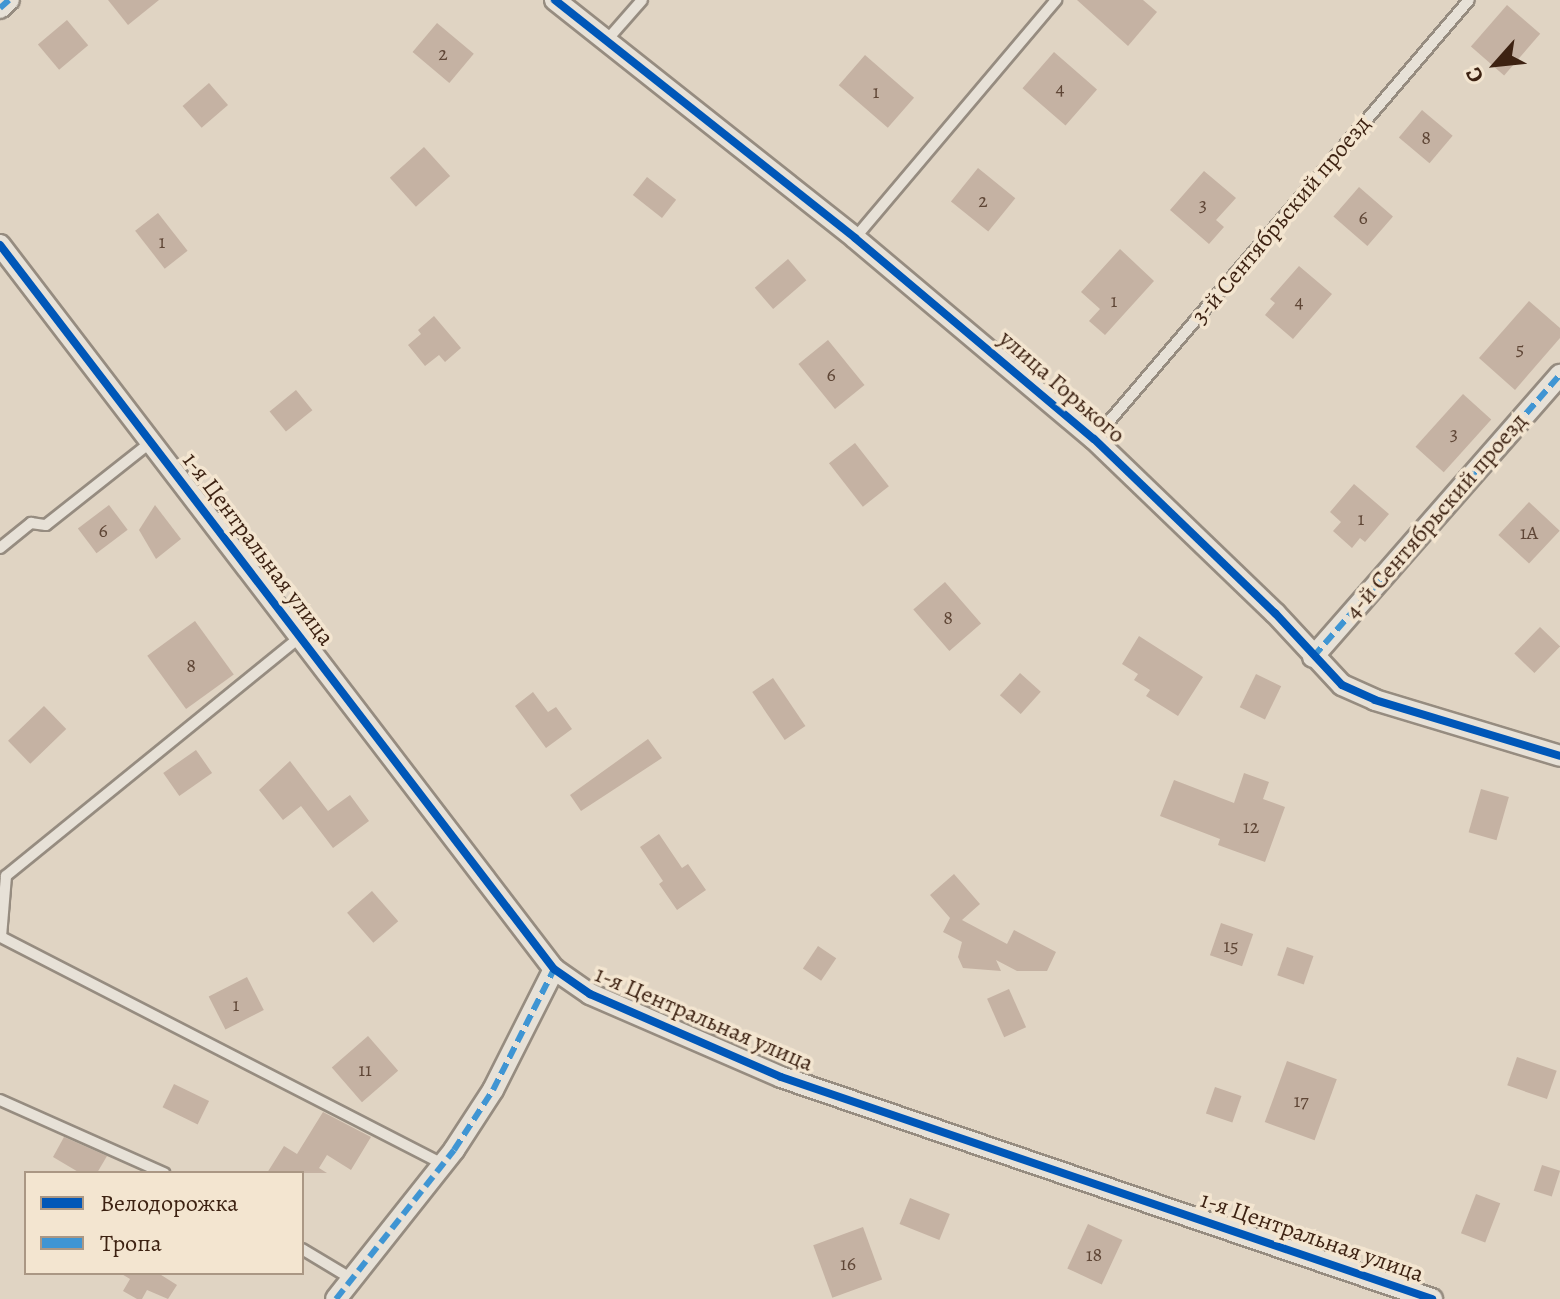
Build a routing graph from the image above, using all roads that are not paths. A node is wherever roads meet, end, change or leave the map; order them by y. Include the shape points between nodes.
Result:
1 (9, 0) edge
2 (555, 0) edge
3 (642, 0) edge
4 (1056, 0) edge
5 (1469, 0) edge
6 (0, 8) edge
7 (607, 40) junction
8 (855, 238) junction
9 (0, 245) edge
10 (1560, 375) edge
11 (1094, 439) junction
12 (151, 442) junction
13 (0, 548) edge
14 (300, 637) junction
15 (1313, 657) junction
16 (1560, 756) edge
17 (3, 876) edge
18 (554, 969) junction
19 (0, 1100) edge
20 (443, 1164) junction
21 (160, 1171) edge
22 (304, 1250) edge
23 (352, 1279) junction
24 (336, 1299) edge
25 (1432, 1299) edge

1 - 6 street
2 - 7 street, улица Горького
3 - 7 lane
4 - 8 lane
5 - 11 lane, 3-й Сентябрьский проезд
7 - 8 street, улица Горького
8 - 11 street, улица Горького
9 - 12 street, 1-я Центральная улица
10 - 15 street, 4-й Сентябрьский проезд
11 - 15 street, улица Горького via 1275,613
12 - 13 lane via 46,525 31,523
12 - 14 street, 1-я Центральная улица
14 - 17 lane
14 - 18 street, 1-я Центральная улица
15 - 16 street, улица Горького via 1355,693
17 - 20 lane via 1,937
18 - 20 street via 493,1090
18 - 25 street, 1-я Центральная улица via 590,994 781,1077
19 - 21 lane
20 - 23 street
22 - 23 lane
23 - 24 street

